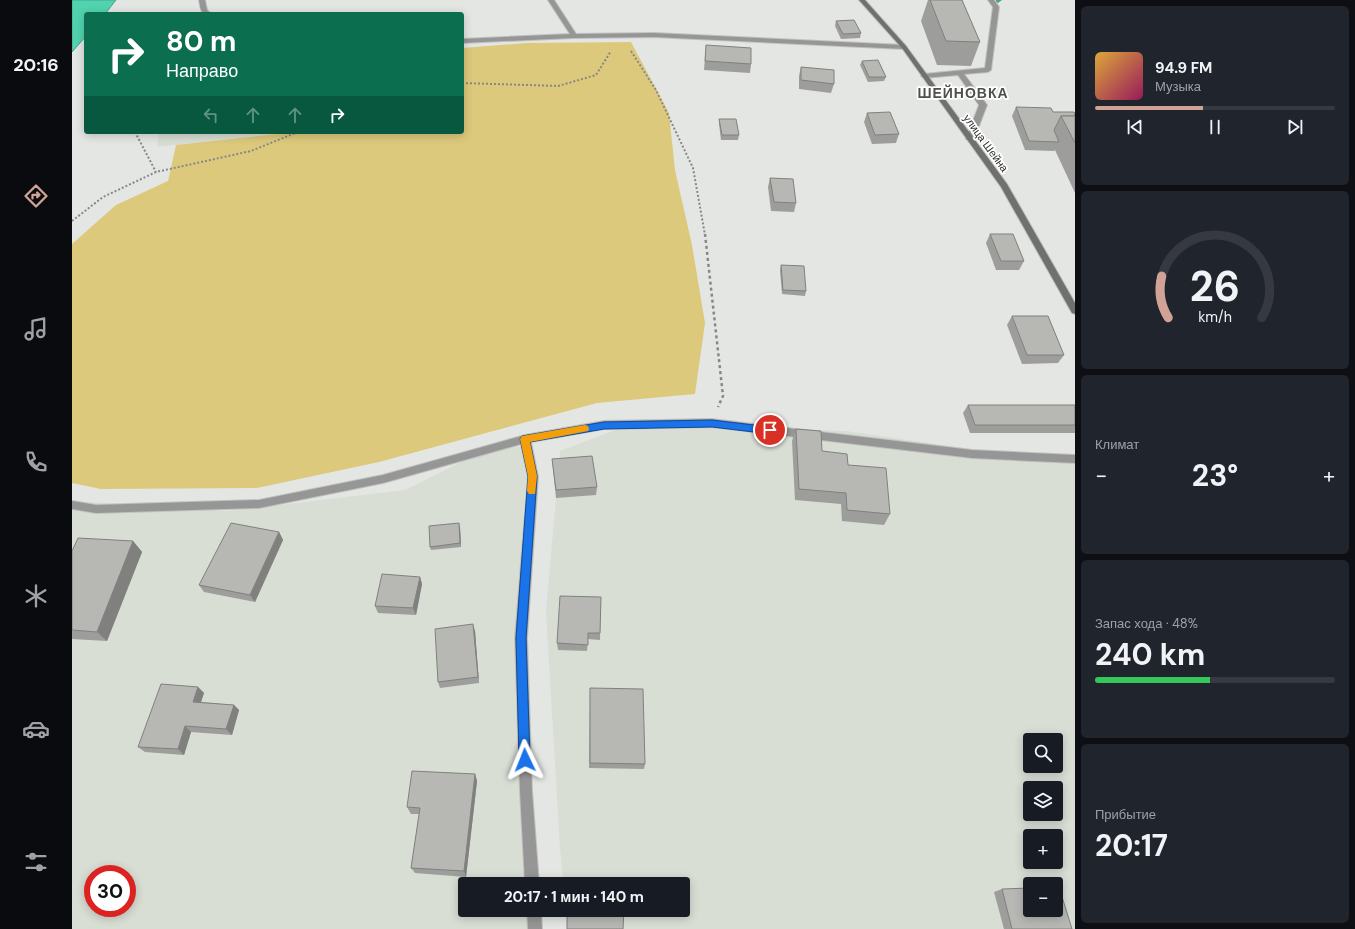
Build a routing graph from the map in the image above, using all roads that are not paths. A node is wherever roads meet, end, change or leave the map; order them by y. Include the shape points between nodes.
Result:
1 (202, 0) edge
2 (551, 0) edge
3 (862, 0) edge
4 (991, 0) edge
5 (206, 12) edge
6 (574, 36) junction
7 (464, 41) edge
8 (904, 48) junction
9 (959, 72) junction
10 (924, 76) junction
11 (970, 139) junction
12 (1075, 311) edge
13 (525, 439) junction
14 (1075, 459) edge
15 (72, 505) edge
16 (532, 877) edge
17 (534, 917) edge
18 (535, 929) edge

1 - 5 street
2 - 6 street
3 - 8 street, улица Шейна
4 - 9 street via 996,7 988,70
6 - 7 street
6 - 8 street via 654,35
8 - 10 street, улица Шейна
9 - 10 street
9 - 11 street via 983,105
10 - 11 street, улица Шейна
11 - 12 street, улица Шейна via 1004,186
13 - 14 street via 604,425 712,423 972,454
13 - 15 street via 384,479 259,504 96,509
13 - 16 street via 533,476 521,638
17 - 18 street

